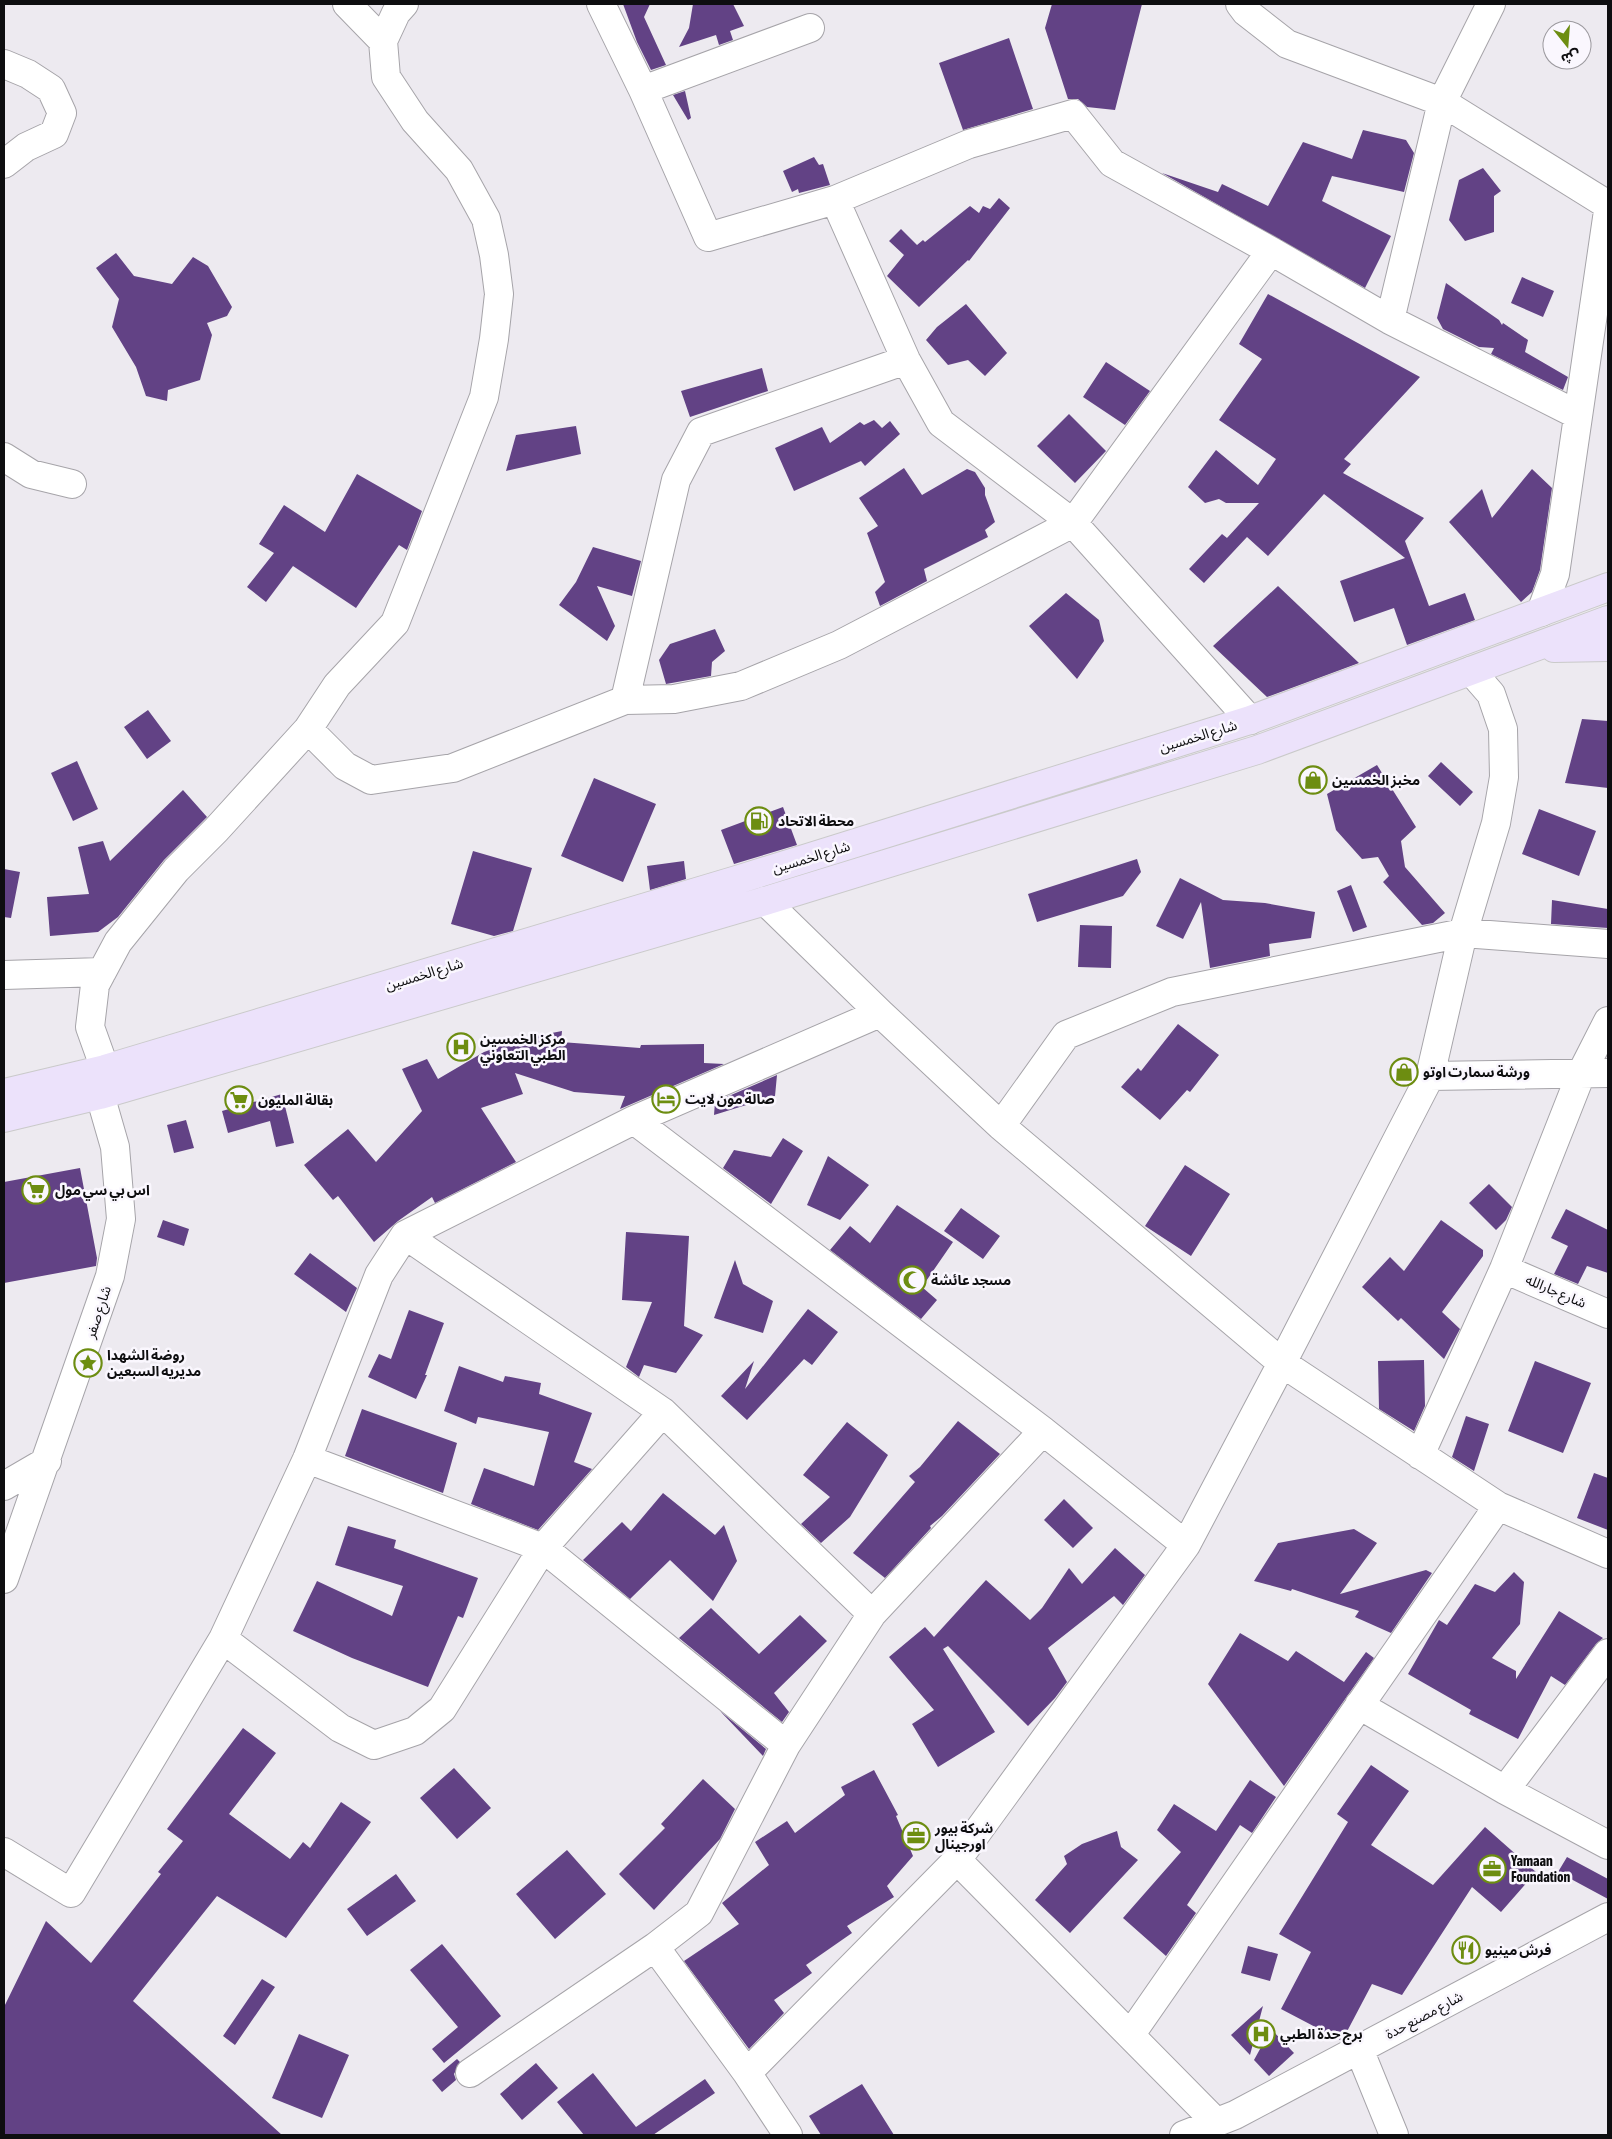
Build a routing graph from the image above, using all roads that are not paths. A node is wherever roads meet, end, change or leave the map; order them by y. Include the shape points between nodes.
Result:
1 (347, 4) edge
2 (404, 4) edge
3 (600, 4) edge
4 (1240, 4) edge
5 (1491, 4) edge
6 (810, 28) dead end
7 (383, 42) junction
8 (4, 64) edge
9 (643, 90) junction
10 (1442, 102) junction
11 (4, 164) edge
12 (835, 200) junction
13 (1608, 205) edge
14 (1608, 210) edge
15 (1271, 251) junction
16 (1390, 320) junction
17 (906, 360) junction
18 (1578, 415) junction
19 (4, 457) edge
20 (72, 484) dead end
21 (1073, 523) junction
22 (1608, 587) edge
23 (1541, 612) junction
24 (1608, 620) edge
25 (1608, 647) edge
26 (1528, 649) junction
27 (1471, 671) junction
28 (625, 700) junction
29 (1250, 720) junction
30 (308, 728) junction
31 (843, 847) junction
32 (851, 874) junction
33 (765, 901) junction
34 (1463, 933) junction
35 (1608, 944) edge
36 (102, 972) junction
37 (4, 975) edge
38 (880, 1013) junction
39 (1608, 1021) edge
40 (105, 1068) junction
41 (1608, 1073) edge
42 (1581, 1074) junction
43 (1430, 1076) junction
44 (4, 1093) edge
45 (100, 1095) junction
46 (4, 1118) edge
47 (634, 1120) junction
48 (1001, 1126) junction
49 (406, 1236) junction
50 (1504, 1269) junction
51 (1608, 1314) edge
52 (1282, 1363) junction
53 (663, 1412) junction
54 (1043, 1432) junction
55 (1420, 1455) junction
56 (307, 1460) junction
57 (47, 1461) junction
58 (4, 1486) edge
59 (1498, 1506) junction
60 (1186, 1545) junction
61 (543, 1548) junction
62 (1608, 1554) edge
63 (4, 1579) edge
64 (872, 1614) junction
65 (223, 1639) junction
66 (1608, 1654) edge
67 (1359, 1705) junction
68 (786, 1745) junction
69 (1506, 1790) junction
70 (1608, 1845) edge
71 (4, 1852) edge
72 (957, 1860) junction
73 (1608, 1917) edge
74 (655, 1947) junction
75 (1131, 2034) junction
76 (1359, 2049) junction
77 (470, 2073) dead end
78 (747, 2073) junction
79 (1216, 2122) junction
80 (788, 2135) edge
81 (1184, 2135) edge
82 (1394, 2135) edge

1 - 7 street
2 - 7 street via 396,13
3 - 9 street
4 - 10 street via 1287,44
5 - 10 street
6 - 9 street
7 - 30 street via 386,77 415,122 459,170 486,219 499,294 484,397 395,623 337,685
8 - 11 street via 51,89 62,113 54,134 26,147
9 - 12 street via 708,237
10 - 13 street
10 - 16 street
12 - 15 street via 969,144 1074,114 1112,163
12 - 17 street
14 - 18 street
15 - 16 street
15 - 21 street
16 - 18 street
17 - 21 street via 941,423
17 - 28 street via 701,432 676,480
18 - 23 street via 1555,574
19 - 20 street via 31,474
21 - 28 street via 839,645 741,686 674,700
21 - 29 street
22 - 23 main road, شارع الخمسين
23 - 29 main road, شارع الخمسين
24 - 26 main road, شارع الخمسين
25 - 26 main road
26 - 27 main road, شارع الخمسين
27 - 32 main road, شارع الخمسين via 1257,750
27 - 34 street via 1492,694 1503,729 1504,777 1496,823
28 - 30 street via 453,768 371,780 345,766
29 - 31 main road, شارع الخمسين
30 - 36 street via 176,870 118,942
31 - 32 main road
31 - 40 main road, شارع الخمسين
32 - 33 main road, شارع الخمسين
33 - 38 street
33 - 45 main road, شارع الخمسين
34 - 35 street
34 - 43 street
34 - 48 street via 1172,992 1066,1035
36 - 37 street
36 - 40 street via 95,984 90,1027
38 - 47 street
38 - 48 street
39 - 42 street
40 - 44 main road, شارع الخمسين
41 - 42 street
42 - 43 street
42 - 50 street
43 - 52 street
45 - 46 main road, شارع الخمسين
45 - 57 street, شارع صفر via 115,1147 121,1219 110,1276
47 - 49 street
47 - 54 street
48 - 52 street
49 - 53 street
49 - 56 street via 379,1275
50 - 51 street, شارع جارالله
50 - 55 street
52 - 55 street
52 - 60 street
53 - 61 street
53 - 64 street
54 - 60 street
54 - 64 street
55 - 59 street
56 - 61 street
56 - 65 street
57 - 58 street
57 - 63 street, شارع صفر
59 - 62 street
59 - 67 street
60 - 72 street
61 - 65 street via 442,1709 415,1731 374,1745 340,1728
61 - 68 street
64 - 68 street
65 - 71 street via 70,1893
66 - 69 street
67 - 69 street
67 - 75 street
68 - 74 street via 699,1913
69 - 70 street
72 - 75 street
72 - 78 street
73 - 76 street, شارع مصنع حدة
74 - 77 street
74 - 78 street
75 - 79 street
76 - 79 street, شارع مصنع حدة
76 - 82 street
78 - 80 street
79 - 81 street, شارع مصنع حدة

